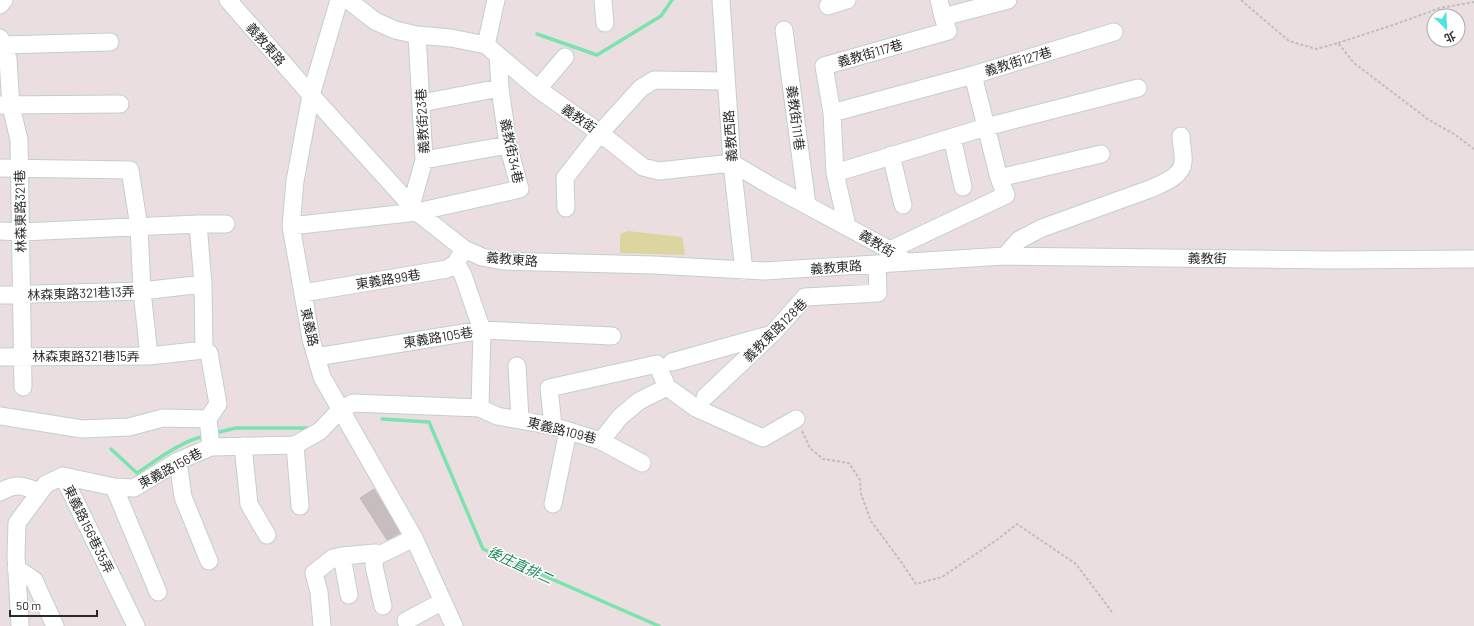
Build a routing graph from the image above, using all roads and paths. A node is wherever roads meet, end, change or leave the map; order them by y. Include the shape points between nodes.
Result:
1 (4, 0) edge
2 (228, 0) edge
3 (339, 0) edge
4 (348, 0) edge
5 (496, 0) edge
6 (603, 0) edge
7 (721, 0) edge
8 (847, 0) edge
9 (938, 0) edge
10 (1008, 0) edge
11 (1241, 0) edge
12 (1474, 2) edge
13 (0, 5) edge
14 (828, 6) dead end
15 (944, 17) junction
16 (605, 23) dead end
17 (784, 30) dead end
18 (1114, 32) dead end
19 (417, 35) junction
20 (1, 41) edge
21 (110, 42) dead end
22 (1338, 43) junction
23 (492, 50) junction
24 (565, 57) dead end
25 (974, 75) junction
26 (726, 81) junction
27 (500, 88) junction
28 (1138, 88) dead end
29 (538, 89) junction
30 (311, 95) junction
31 (421, 103) junction
32 (120, 104) dead end
33 (6, 106) edge
34 (832, 113) junction
35 (986, 127) junction
36 (600, 133) junction
37 (1181, 136) dead end
38 (952, 137) junction
39 (508, 144) junction
40 (1474, 149) edge
41 (1101, 154) dead end
42 (891, 155) junction
43 (424, 160) junction
44 (732, 163) junction
45 (0, 168) edge
46 (20, 168) junction
47 (835, 173) junction
48 (999, 178) junction
49 (963, 187) dead end
50 (807, 205) junction
51 (903, 205) dead end
52 (566, 208) dead end
53 (414, 209) junction
54 (198, 224) junction
55 (226, 224) dead end
56 (291, 226) junction
57 (847, 226) junction
58 (139, 227) junction
59 (0, 231) edge
60 (21, 232) junction
61 (890, 250) junction
62 (460, 256) junction
63 (1005, 256) junction
64 (1474, 259) edge
65 (906, 262) junction
66 (877, 264) junction
67 (744, 271) junction
68 (203, 284) junction
69 (142, 290) junction
70 (303, 293) junction
71 (0, 295) edge
72 (21, 295) junction
73 (482, 330) junction
74 (774, 333) junction
75 (612, 336) dead end
76 (204, 350) junction
77 (149, 356) junction
78 (0, 357) edge
79 (22, 357) junction
80 (316, 357) junction
81 (672, 362) dead end
82 (517, 366) dead end
83 (23, 387) dead end
84 (667, 387) junction
85 (705, 397) dead end
86 (480, 408) junction
87 (340, 410) junction
88 (0, 416) edge
89 (208, 419) junction
90 (520, 419) junction
91 (796, 419) joint
92 (560, 428) junction
93 (600, 441) junction
94 (295, 445) junction
95 (243, 446) junction
96 (211, 447) junction
97 (178, 461) junction
98 (642, 463) dead end
99 (63, 476) junction
100 (114, 487) junction
101 (0, 492) edge
102 (40, 492) junction
103 (553, 504) dead end
104 (300, 506) dead end
105 (267, 535) dead end
106 (414, 538) junction
107 (375, 554) junction
108 (342, 556) junction
109 (209, 561) dead end
110 (16, 568) junction
111 (158, 592) dead end
112 (349, 595) dead end
113 (443, 601) junction
114 (384, 606) dead end
115 (1112, 612) dead end
116 (406, 621) dead end
117 (20, 626) edge
118 (55, 626) edge
119 (136, 626) edge
120 (322, 626) edge
121 (454, 626) edge

1 - 13 street
2 - 30 street, 義教東路
3 - 30 street, 東義路
4 - 19 street, 義教街 via 375,21 395,30
5 - 23 street, 義教街34巷
6 - 16 street
7 - 26 street, 義教西路
8 - 14 street
9 - 15 street, 義教街117巷
10 - 15 street
11 - 22 path via 1289,41 1316,49
12 - 22 path via 1440,8
15 - 34 street, 義教街117巷 via 948,31 824,66
17 - 50 street, 義教街111巷
18 - 25 street, 義教街127巷
19 - 23 street, 義教街 via 451,38
19 - 31 street, 義教街23巷
20 - 21 street
20 - 33 street, 林森東路321巷 via 8,59
22 - 40 path via 1360,68 1429,120
23 - 27 street, 義教街34巷
23 - 29 street, 義教街
24 - 29 street
25 - 34 street
25 - 35 street, 義教街127巷
26 - 36 street via 654,80 641,88
26 - 44 street, 義教西路
27 - 31 street
27 - 39 street, 義教街34巷
28 - 35 street
29 - 36 street, 義教街
30 - 53 street, 義教東路
30 - 56 street, 東義路 via 295,180
31 - 43 street, 義教街23巷
32 - 33 street
33 - 46 street, 林森東路321巷 via 19,140
34 - 47 street, 義教街117巷
35 - 38 street
35 - 48 street, 義教街127巷
36 - 44 street, 義教街 via 642,167 653,170
36 - 52 street via 565,178
37 - 63 street via 1181,171 1166,182 1042,228 1019,240
38 - 42 street
38 - 49 street
39 - 43 street
39 - 53 street, 義教街34巷 via 520,189
41 - 48 street
42 - 47 street
42 - 51 street
43 - 53 street, 義教街23巷
44 - 50 street, 義教街
44 - 67 street, 義教西路
45 - 46 street
46 - 58 street via 130,170
46 - 60 street, 林森東路321巷
47 - 57 street, 義教街117巷
48 - 61 street, 義教街127巷 via 1006,195
50 - 57 street, 義教街
53 - 56 street
53 - 62 street, 義教東路
54 - 55 street
54 - 58 street
54 - 68 street
56 - 70 street, 東義路
57 - 61 street, 義教街
58 - 60 street
58 - 69 street
59 - 60 street
60 - 72 street, 林森東路321巷
61 - 65 street, 義教街
62 - 67 street, 義教東路 via 503,261 654,265
62 - 70 street, 東義路99巷 via 447,269
62 - 73 street via 463,275
63 - 64 street, 義教街
63 - 65 street, 義教街
65 - 66 street, 義教東路
66 - 67 street, 義教東路
66 - 74 street, 義教東路128巷 via 878,293 805,297
68 - 69 street, 林森東路321巷13弄
68 - 76 street
69 - 72 street, 林森東路321巷13弄
69 - 77 street
70 - 80 street, 東義路
71 - 72 street, 林森東路321巷13弄
72 - 79 street, 林森東路321巷
73 - 75 street
73 - 80 street, 東義路105巷
73 - 86 street, 東義路105巷
74 - 81 street
74 - 85 street, 義教東路128巷
76 - 77 street, 林森東路321巷15弄
76 - 89 street via 208,353 218,404
77 - 79 street, 林森東路321巷15弄
78 - 79 street, 林森東路321巷15弄
79 - 83 street, 林森東路321巷
80 - 87 street, 東義路 via 322,377
82 - 90 street
84 - 91 street via 696,408 763,438
84 - 92 street via 658,364 549,388
84 - 93 street, 東義路109巷 via 639,400 620,417
86 - 87 street, 東義路109巷 via 353,403
86 - 90 street, 東義路109巷 via 497,416
87 - 94 street, 東義路156巷 via 320,430
87 - 106 street, 東義路
88 - 89 street via 82,429 129,427 163,418
89 - 96 street
90 - 92 street, 東義路109巷
91 - 115 path via 810,448 823,459 848,463 860,480 871,522 916,584 942,577 1016,524 1076,564
92 - 93 street, 東義路109巷
92 - 103 street
93 - 98 street
94 - 95 street, 東義路156巷
94 - 104 street
95 - 96 street, 東義路156巷
95 - 105 street via 249,504
96 - 97 street, 東義路156巷
97 - 100 street, 東義路156巷 via 134,488
97 - 109 street via 182,497
99 - 100 street, 東義路156巷
99 - 102 street via 46,484
99 - 119 street, 東義路156巷35弄
100 - 111 street
101 - 102 street via 21,485
102 - 110 street via 17,523
106 - 107 street via 381,554
106 - 113 street, 東義路
107 - 108 street
107 - 114 street via 374,566
108 - 112 street
108 - 120 street via 333,558 314,572 319,592
110 - 117 street
110 - 118 street via 34,580
113 - 116 street
113 - 121 street, 東義路

